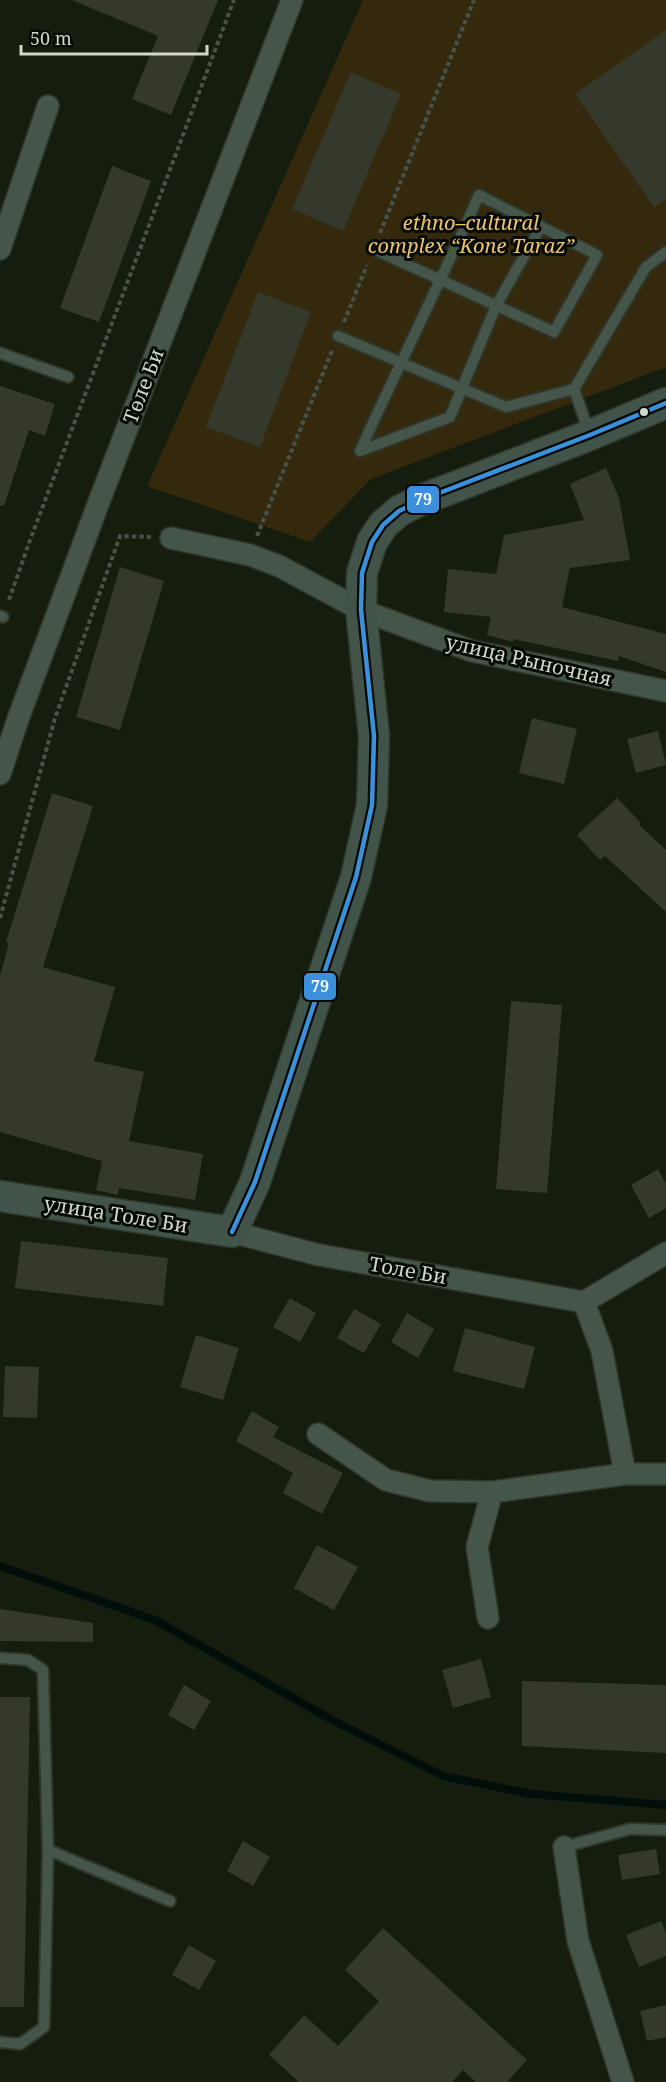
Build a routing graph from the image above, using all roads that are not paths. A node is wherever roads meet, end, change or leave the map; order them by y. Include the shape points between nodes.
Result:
1 (292, 0) edge
2 (48, 106) dead end
3 (541, 226) junction
4 (0, 249) edge
5 (373, 249) road end
6 (666, 252) edge
7 (441, 280) junction
8 (496, 306) junction
9 (338, 336) road end
10 (0, 353) edge
11 (400, 362) junction
12 (68, 377) dead end
13 (460, 388) junction
14 (574, 389) junction
15 (666, 403) edge
16 (590, 435) junction
17 (171, 537) road end
18 (361, 610) junction
19 (666, 691) edge
20 (0, 774) edge
21 (0, 1196) edge
22 (232, 1232) junction
23 (666, 1253) edge
24 (584, 1302) junction
25 (318, 1434) dead end
26 (625, 1474) junction
27 (666, 1474) edge
28 (492, 1492) junction
29 (488, 1618) dead end
30 (0, 1658) edge
31 (666, 1830) edge
32 (564, 1847) joint
33 (48, 1850) junction
34 (170, 1901) dead end
35 (0, 2042) edge
36 (623, 2082) edge

1 - 20 street, Төле Би via 100,499
2 - 4 street
3 - 7 lane via 479,195
3 - 8 lane
3 - 8 lane via 597,255 554,332
5 - 7 lane
6 - 14 lane via 646,267
7 - 8 lane
7 - 11 lane
8 - 13 lane
9 - 11 lane
10 - 12 lane
11 - 13 lane
11 - 13 lane via 360,451 450,417
13 - 14 lane via 506,407
14 - 16 lane
15 - 16 main road
16 - 18 main road via 399,511 372,542 362,573
17 - 18 street, улица Рыночная via 250,555 279,566
18 - 19 street, улица Рыночная via 472,651
18 - 22 main road via 374,736 372,805 352,888 255,1182
21 - 22 main road, улица Толе Би
22 - 24 street, Толе Би via 320,1255
23 - 24 street
24 - 26 street via 602,1351
25 - 28 street via 386,1480 430,1491
26 - 27 street
26 - 28 street
28 - 29 street via 477,1547
30 - 33 lane via 28,1660 43,1670
31 - 32 lane via 630,1829
32 - 36 street via 578,1941
33 - 34 lane
33 - 35 lane via 44,2027 20,2044

